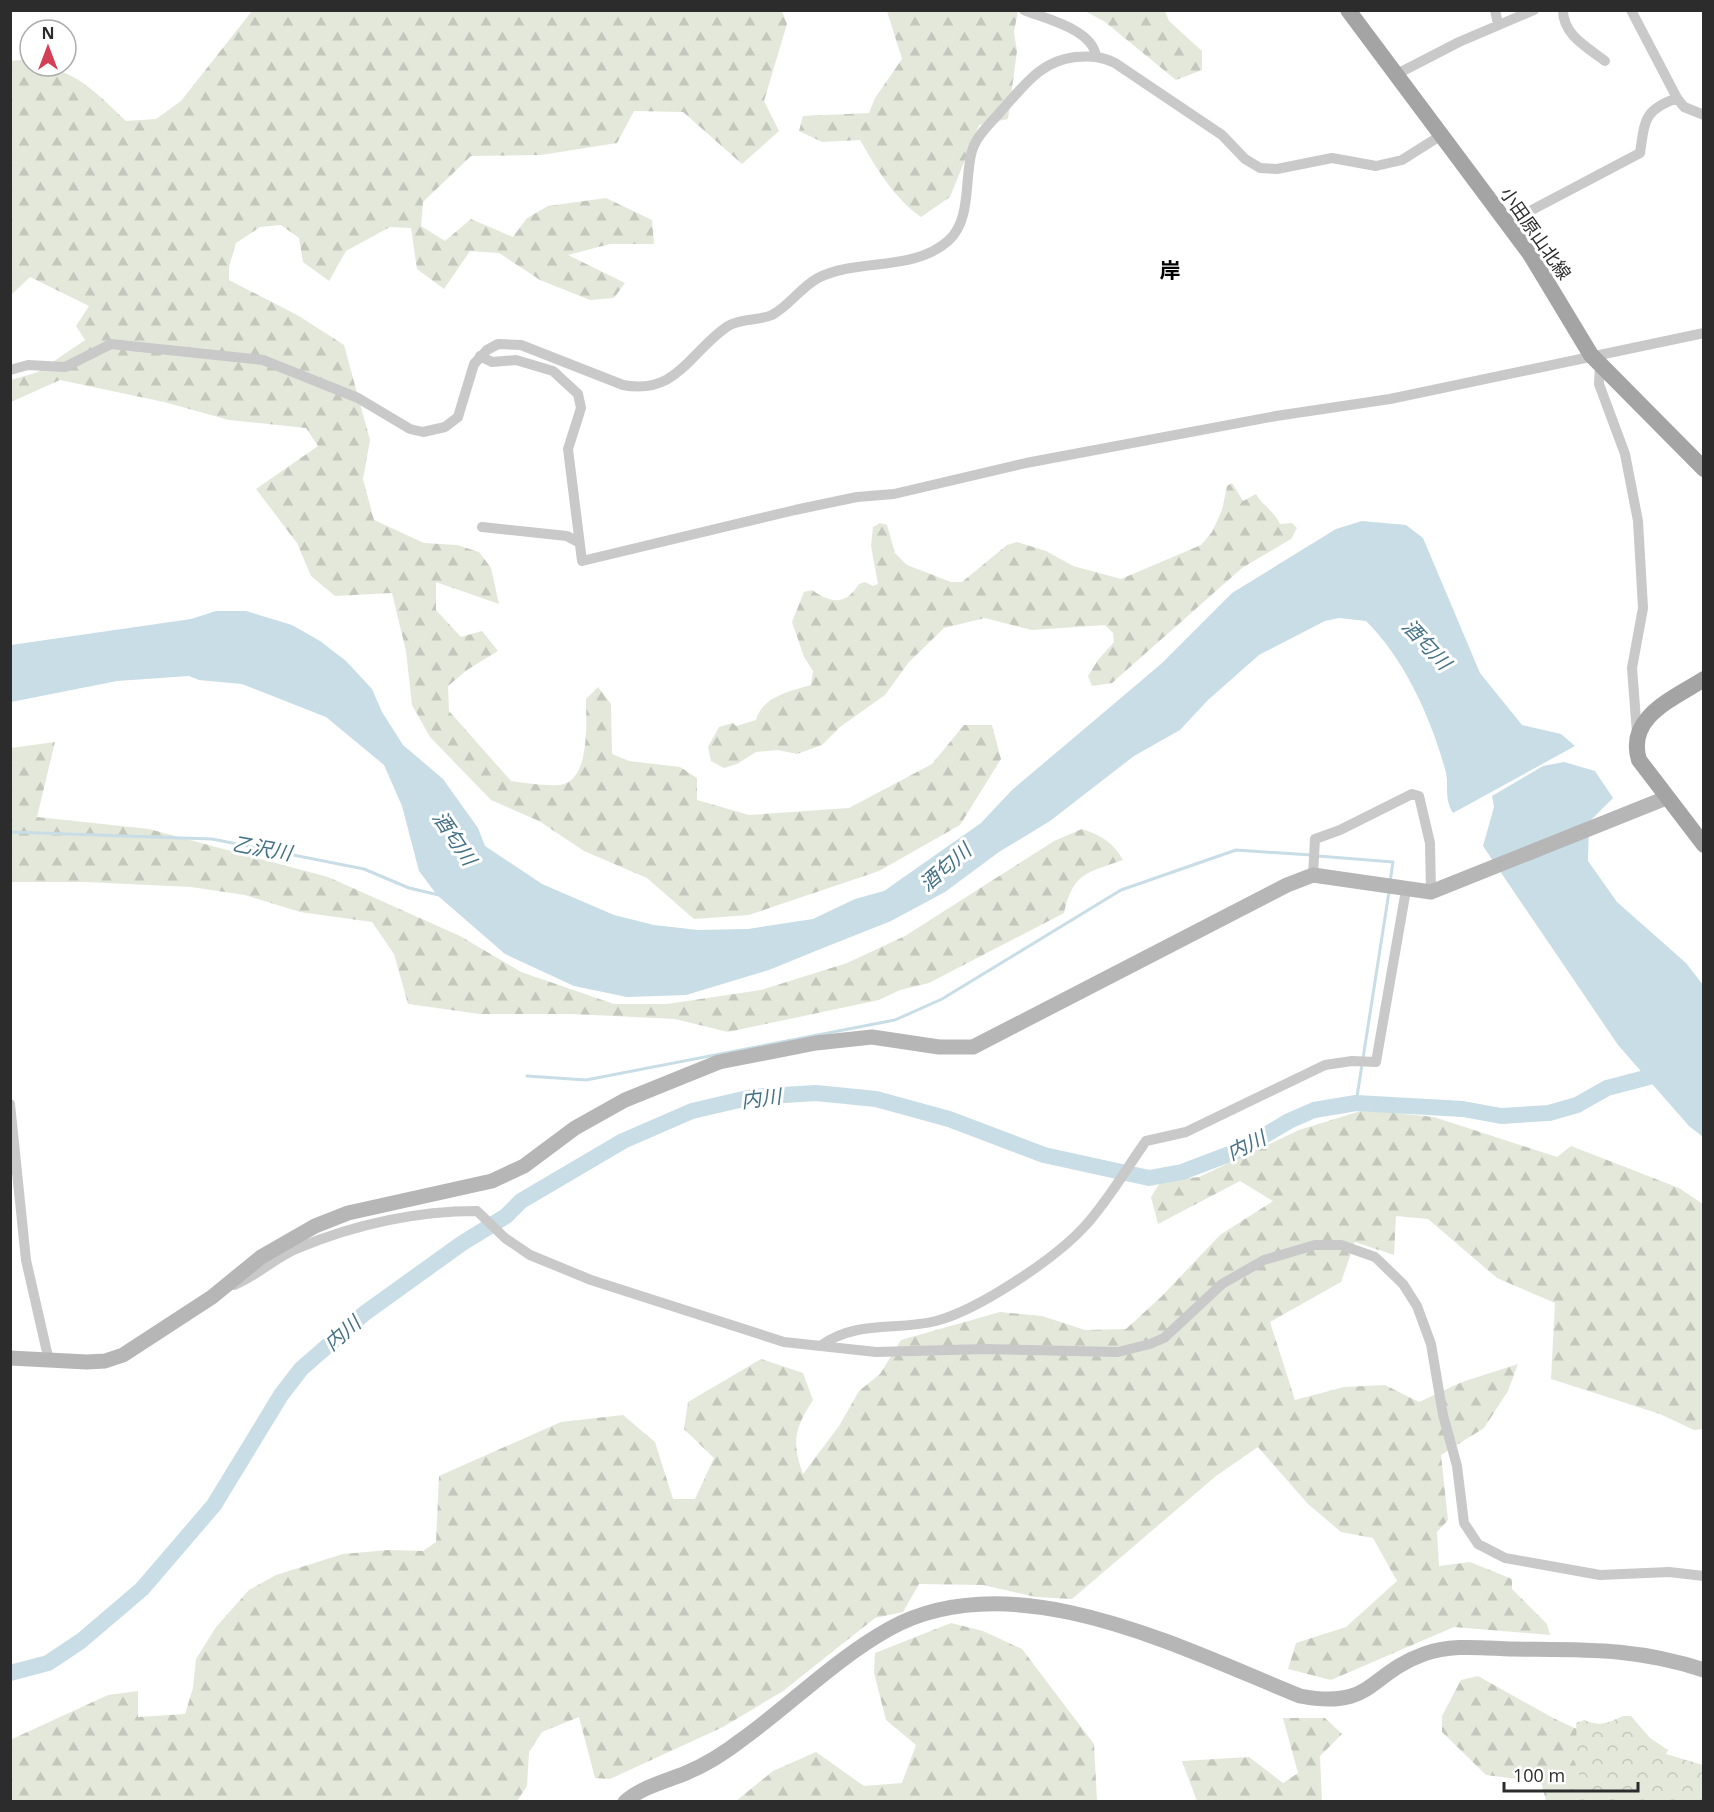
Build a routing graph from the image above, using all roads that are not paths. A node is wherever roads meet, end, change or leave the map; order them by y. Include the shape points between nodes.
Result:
1 (1024, 10) edge
2 (1348, 10) edge
3 (1495, 10) edge
4 (1534, 10) edge
5 (1563, 10) edge
6 (1631, 10) edge
7 (1498, 24) junction
8 (1096, 56) junction
9 (1605, 61) dead end
10 (1395, 75) junction
11 (1677, 98) junction
12 (1704, 115) edge
13 (1440, 136) junction
14 (1507, 223) junction
15 (1704, 333) edge
16 (480, 356) junction
17 (1595, 360) junction
18 (10, 370) edge
19 (1704, 469) edge
20 (482, 527) dead end
21 (578, 542) junction
22 (1704, 679) edge
23 (1637, 733) junction
24 (1666, 798) junction
25 (1701, 835) edge
26 (1313, 872) junction
27 (1406, 890) junction
28 (1431, 890) junction
29 (10, 1104) edge
30 (225, 1287) junction
31 (822, 1345) junction
32 (10, 1358) edge
33 (50, 1361) junction
34 (1704, 1576) edge
35 (1704, 1670) edge
36 (625, 1802) edge

1 - 8 street via 1086,38
2 - 10 main road, 小田原山北線
3 - 7 street
4 - 7 street
5 - 9 street via 1569,33
6 - 11 street
7 - 10 street
8 - 13 street via 1114,63 1222,135 1245,159 1260,168 1277,169 1332,158 1376,166 1402,160
8 - 16 street via 1065,58 1047,64 981,134 972,150 968,192 956,233 947,243 932,252 819,278 774,314 727,327 661,384 623,386 513,343 498,344
10 - 13 main road, 小田原山北線
11 - 12 street via 1684,107
11 - 14 street via 1649,112 1640,153
13 - 14 main road, 小田原山北線
14 - 17 main road, 小田原山北線
15 - 17 street
16 - 18 street via 469,375 458,417 445,427 423,432 410,429 358,398 262,360 111,344 65,367 28,365
16 - 21 street via 492,362 516,360 553,370 578,394 581,408 568,449
17 - 19 main road, 小田原山北線
17 - 21 street via 1026,463 894,494 795,510 582,561
17 - 23 street via 1599,384 1625,454 1638,521 1643,608 1632,668
20 - 21 street via 567,536
22 - 23 main road via 1648,716
23 - 24 main road via 1635,747 1639,760
24 - 25 main road
24 - 28 street
26 - 27 street
26 - 28 street via 1315,839 1340,831 1412,794 1419,796 1430,843
26 - 30 street via 987,1042 956,1048 872,1037 816,1043 719,1062 625,1100 575,1128 524,1166 492,1181 348,1213 315,1226 284,1242
27 - 28 street
27 - 31 street via 1376,1062 1325,1065 1186,1132 1146,1141 1085,1227 983,1301 937,1321 863,1328 833,1337
29 - 33 street via 26,1260
30 - 31 street via 238,1284 296,1248 371,1224 419,1214 477,1211 505,1238 544,1263 784,1342
30 - 33 street via 123,1355 105,1361
31 - 34 street via 876,1352 1118,1352 1164,1338 1222,1284 1264,1260 1315,1245 1341,1245 1375,1257 1403,1284 1417,1306 1431,1344 1443,1415 1457,1466 1464,1523 1478,1544 1505,1558 1600,1575 1669,1572
32 - 33 street
35 - 36 street via 1635,1652 1582,1648 1442,1649 1408,1661 1357,1695 1322,1700 1300,1696 1096,1618 1016,1605 947,1608 889,1629 719,1757

